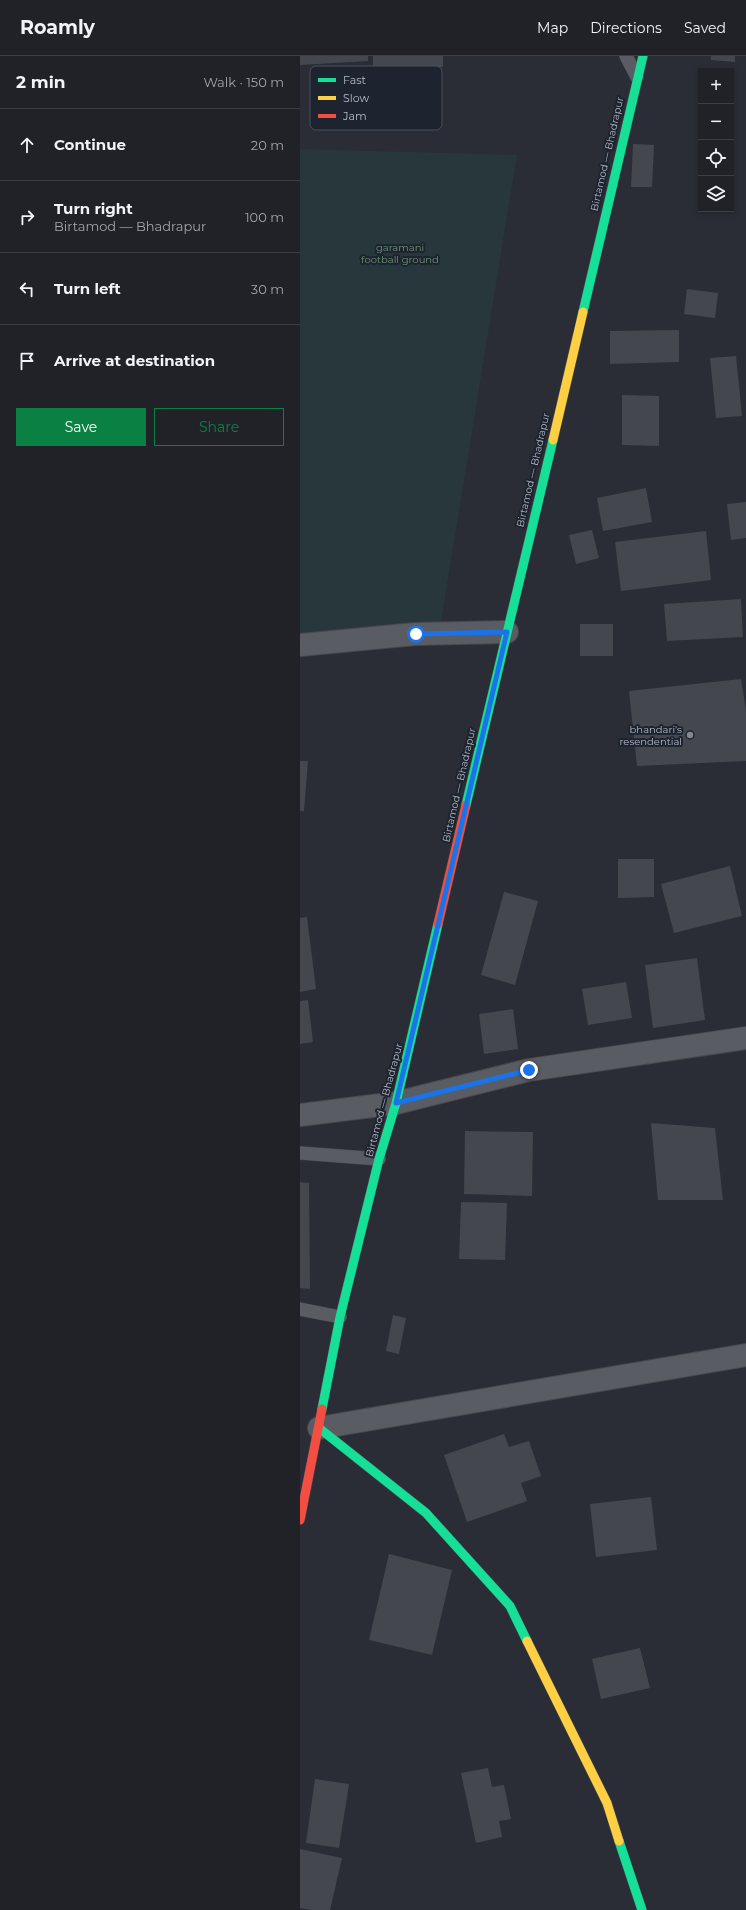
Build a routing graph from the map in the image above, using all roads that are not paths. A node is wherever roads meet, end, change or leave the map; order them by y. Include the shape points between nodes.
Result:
1 (626, 56) edge
2 (642, 56) edge
3 (637, 77) junction
4 (507, 632) junction
5 (300, 645) edge
6 (746, 1038) edge
7 (396, 1103) junction
8 (300, 1115) edge
9 (300, 1153) edge
10 (379, 1159) junction
11 (300, 1309) edge
12 (340, 1318) junction
13 (746, 1355) edge
14 (319, 1428) junction
15 (300, 1520) edge
16 (642, 1910) edge

1 - 3 lane
2 - 3 main road, Birtamod — Bhadrapur
3 - 4 main road, Birtamod — Bhadrapur
4 - 5 street via 416,634
4 - 7 main road, Birtamod — Bhadrapur
6 - 7 street via 529,1070
7 - 8 street
7 - 10 main road, Birtamod — Bhadrapur
9 - 10 lane
10 - 12 main road, Birtamod — Bhadrapur
11 - 12 lane
12 - 14 main road, Birtamod — Bhadrapur
13 - 14 street
14 - 15 main road, Birtamod — Bhadrapur
14 - 16 main road via 426,1513 510,1606 607,1803

